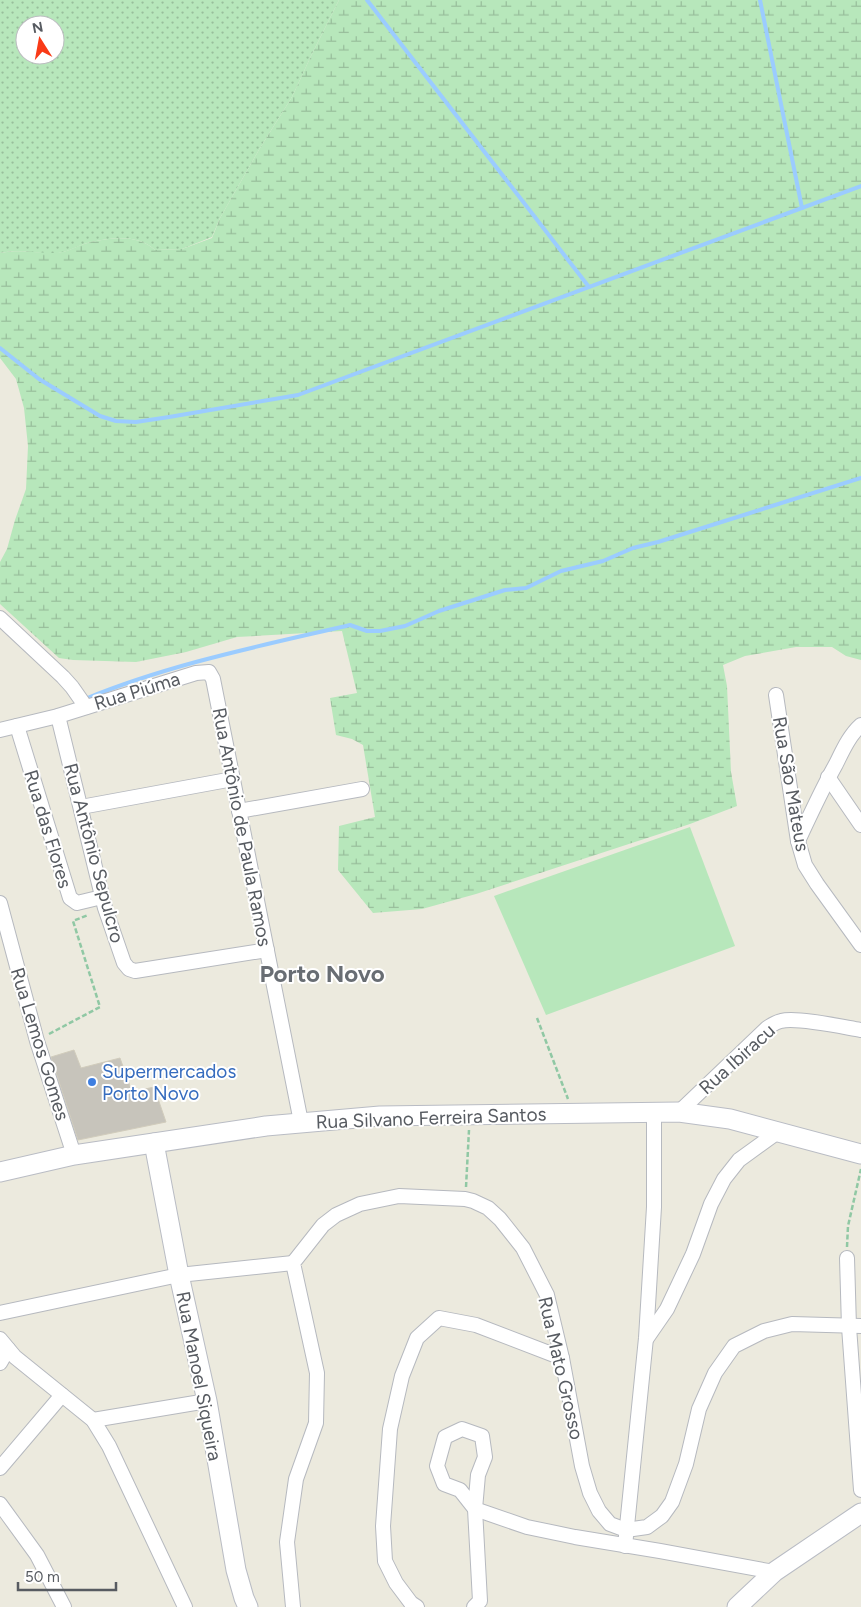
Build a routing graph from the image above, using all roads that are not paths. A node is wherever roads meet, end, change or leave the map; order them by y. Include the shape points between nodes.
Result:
1 (0, 618) edge
2 (213, 679) joint
3 (776, 695) dead end
4 (86, 707) junction
5 (58, 716) junction
6 (861, 725) edge
7 (16, 726) junction
8 (0, 730) edge
9 (828, 778) junction
10 (233, 779) junction
11 (362, 789) dead end
12 (80, 807) junction
13 (239, 811) junction
14 (861, 825) edge
15 (798, 841) junction
16 (0, 903) edge
17 (104, 903) junction
18 (861, 944) edge
19 (267, 950) junction
20 (861, 1030) edge
21 (654, 1111) junction
22 (679, 1112) junction
23 (301, 1122) junction
24 (779, 1131) junction
25 (154, 1143) junction
26 (861, 1154) edge
27 (74, 1155) junction
28 (0, 1172) edge
29 (847, 1258) road end
30 (293, 1263) junction
31 (179, 1276) junction
32 (0, 1313) edge
33 (855, 1326) edge
34 (646, 1338) junction
35 (4, 1344) edge
36 (562, 1358) junction
37 (0, 1363) edge
38 (62, 1394) junction
39 (207, 1401) junction
40 (93, 1420) junction
41 (0, 1468) edge
42 (861, 1490) edge
43 (0, 1504) edge
44 (475, 1509) junction
45 (861, 1513) edge
46 (626, 1530) junction
47 (625, 1546) junction
48 (774, 1572) junction
49 (64, 1607) edge
50 (184, 1607) edge
51 (248, 1607) edge
52 (293, 1607) edge
53 (417, 1607) edge
54 (474, 1607) edge
55 (737, 1607) edge

1 - 4 street via 63,677
2 - 4 street, Rua Piúma via 208,672 196,673
2 - 10 street, Rua Antônio de Paula Ramos
3 - 15 street, Rua São Mateus
4 - 5 street, Rua Piúma
5 - 7 street, Rua Piúma
5 - 12 street, Rua Antônio Sepulcro
6 - 9 street via 853,732
7 - 8 street, Rua Piúma
7 - 17 street, Rua das Flores via 70,898 77,904
9 - 14 street
9 - 15 street
10 - 12 street
10 - 13 street, Rua Antônio de Paula Ramos
11 - 13 street
12 - 17 street, Rua Antônio Sepulcro
13 - 19 street, Rua Antônio de Paula Ramos
15 - 18 street, Rua São Mateus via 805,865
16 - 27 street, Rua Lemos Gomes via 37,1041
17 - 19 street, Rua Antônio Sepulcro via 124,963 135,971
19 - 23 street, Rua Antônio de Paula Ramos
20 - 22 street, Rua Ibiracu via 795,1020 775,1023
21 - 22 street, Rua Silvano Ferreira Santos
21 - 23 street, Rua Silvano Ferreira Santos via 380,1116
21 - 34 street via 654,1207
22 - 24 street, Rua Silvano Ferreira Santos via 730,1119
23 - 25 street, Rua Silvano Ferreira Santos
24 - 26 street, Rua Silvano Ferreira Santos
24 - 34 street via 739,1160 724,1179 667,1310
25 - 27 street, Rua Silvano Ferreira Santos
25 - 31 street, Rua Manoel Siqueira
27 - 28 street, Rua Silvano Ferreira Santos
29 - 33 street
30 - 31 street
30 - 36 street, Rua Mato Grosso via 323,1225 360,1204 399,1196 473,1201 500,1219 523,1248 547,1295
30 - 52 street via 317,1373 316,1423 296,1479 287,1542
31 - 32 street
31 - 39 street, Rua Manoel Siqueira
33 - 42 street
33 - 46 street via 792,1324 764,1331 734,1346 715,1373 699,1409 686,1464 672,1502 662,1516 647,1527
34 - 46 street
35 - 37 street
35 - 38 street via 15,1357
36 - 46 street, Rua Mato Grosso via 590,1493 610,1524
36 - 53 street via 476,1325 439,1318 417,1338 402,1376 390,1428 382,1526 385,1561 396,1583 410,1603
38 - 40 street
38 - 41 street
39 - 40 street
39 - 51 street, Rua Manoel Siqueira via 236,1570
40 - 50 street via 109,1446
43 - 49 street via 37,1555
44 - 44 street via 460,1490 444,1484 437,1466 445,1438 462,1429 482,1436 485,1457 478,1475
44 - 47 street via 527,1527
44 - 54 street via 480,1602
45 - 48 street
46 - 47 street
47 - 48 street
48 - 55 street

